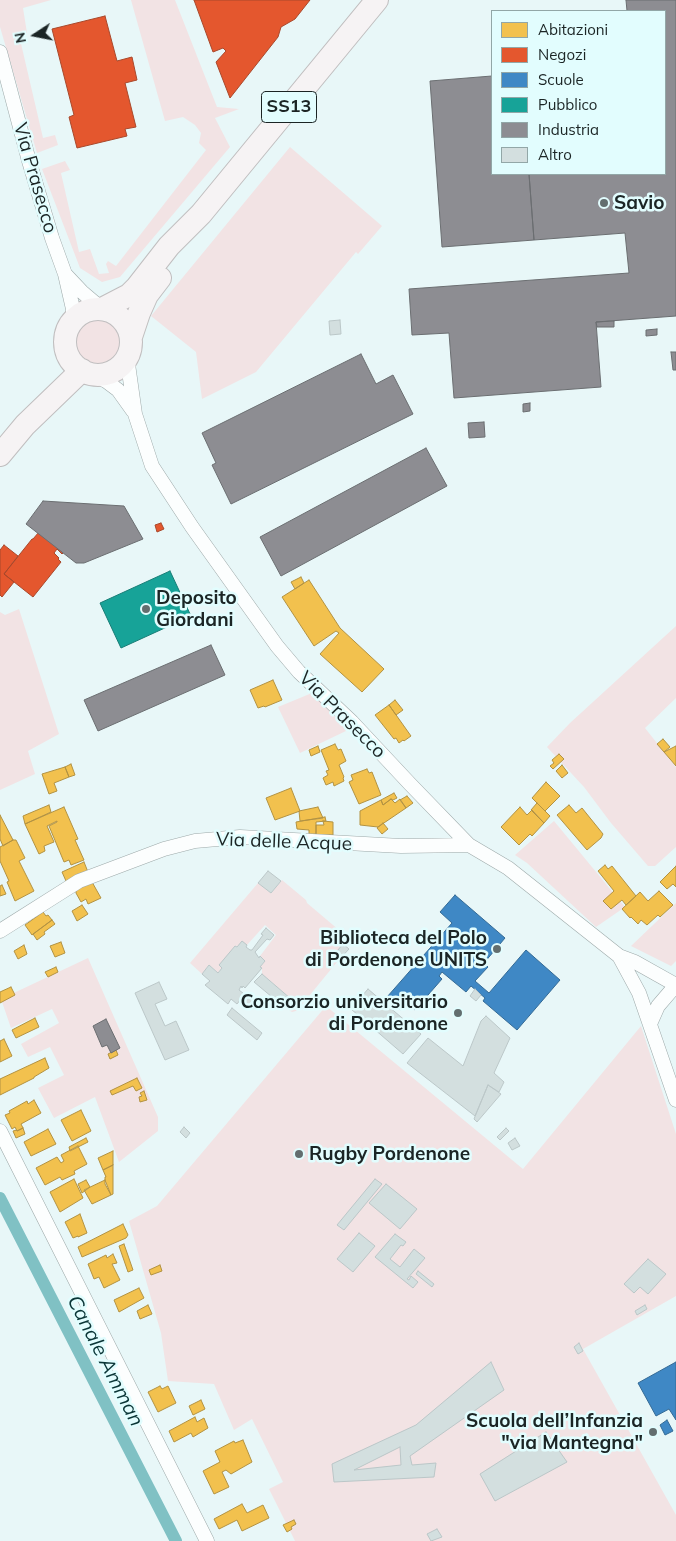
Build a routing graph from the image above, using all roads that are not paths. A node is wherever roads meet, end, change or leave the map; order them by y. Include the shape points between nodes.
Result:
1 (377, 0) edge
2 (0, 52) edge
3 (201, 214) junction
4 (65, 274) junction
5 (102, 309) junction
6 (69, 332) junction
7 (129, 347) junction
8 (87, 372) junction
9 (135, 414) junction
10 (25, 425) junction
11 (0, 456) edge
12 (469, 845) junction
13 (0, 931) edge
14 (619, 956) junction
15 (676, 985) edge
16 (650, 1024) junction
17 (676, 1100) edge
18 (0, 1130) edge
19 (207, 1541) edge

1 - 3 main road, SS13
2 - 4 street, Via Prasecco via 29,161
3 - 5 main road, SS13 via 169,246 129,295
3 - 7 main road, SS13 via 147,295
4 - 5 street, Via Prasecco
4 - 6 street, Via Prasecco via 73,309
5 - 6 main road, SS13 via 81,314
5 - 7 main road via 113,312 128,327
6 - 8 main road via 68,353 73,363
6 - 10 main road via 55,377
7 - 8 main road via 121,366 113,372
7 - 9 street, Via Prasecco
8 - 9 street, Via Prasecco via 118,390
8 - 10 main road
9 - 12 street, Via Prasecco via 152,466 277,646
10 - 11 main road
12 - 13 street, Via delle Acque via 401,846 240,837 195,841 79,881
12 - 14 street, Via Prasecco via 508,868
14 - 15 street, Via Prasecco
14 - 16 street, Via Prasecco via 634,982
15 - 16 street, Via Prasecco via 658,1006
16 - 17 street, Via Prasecco
18 - 19 street

